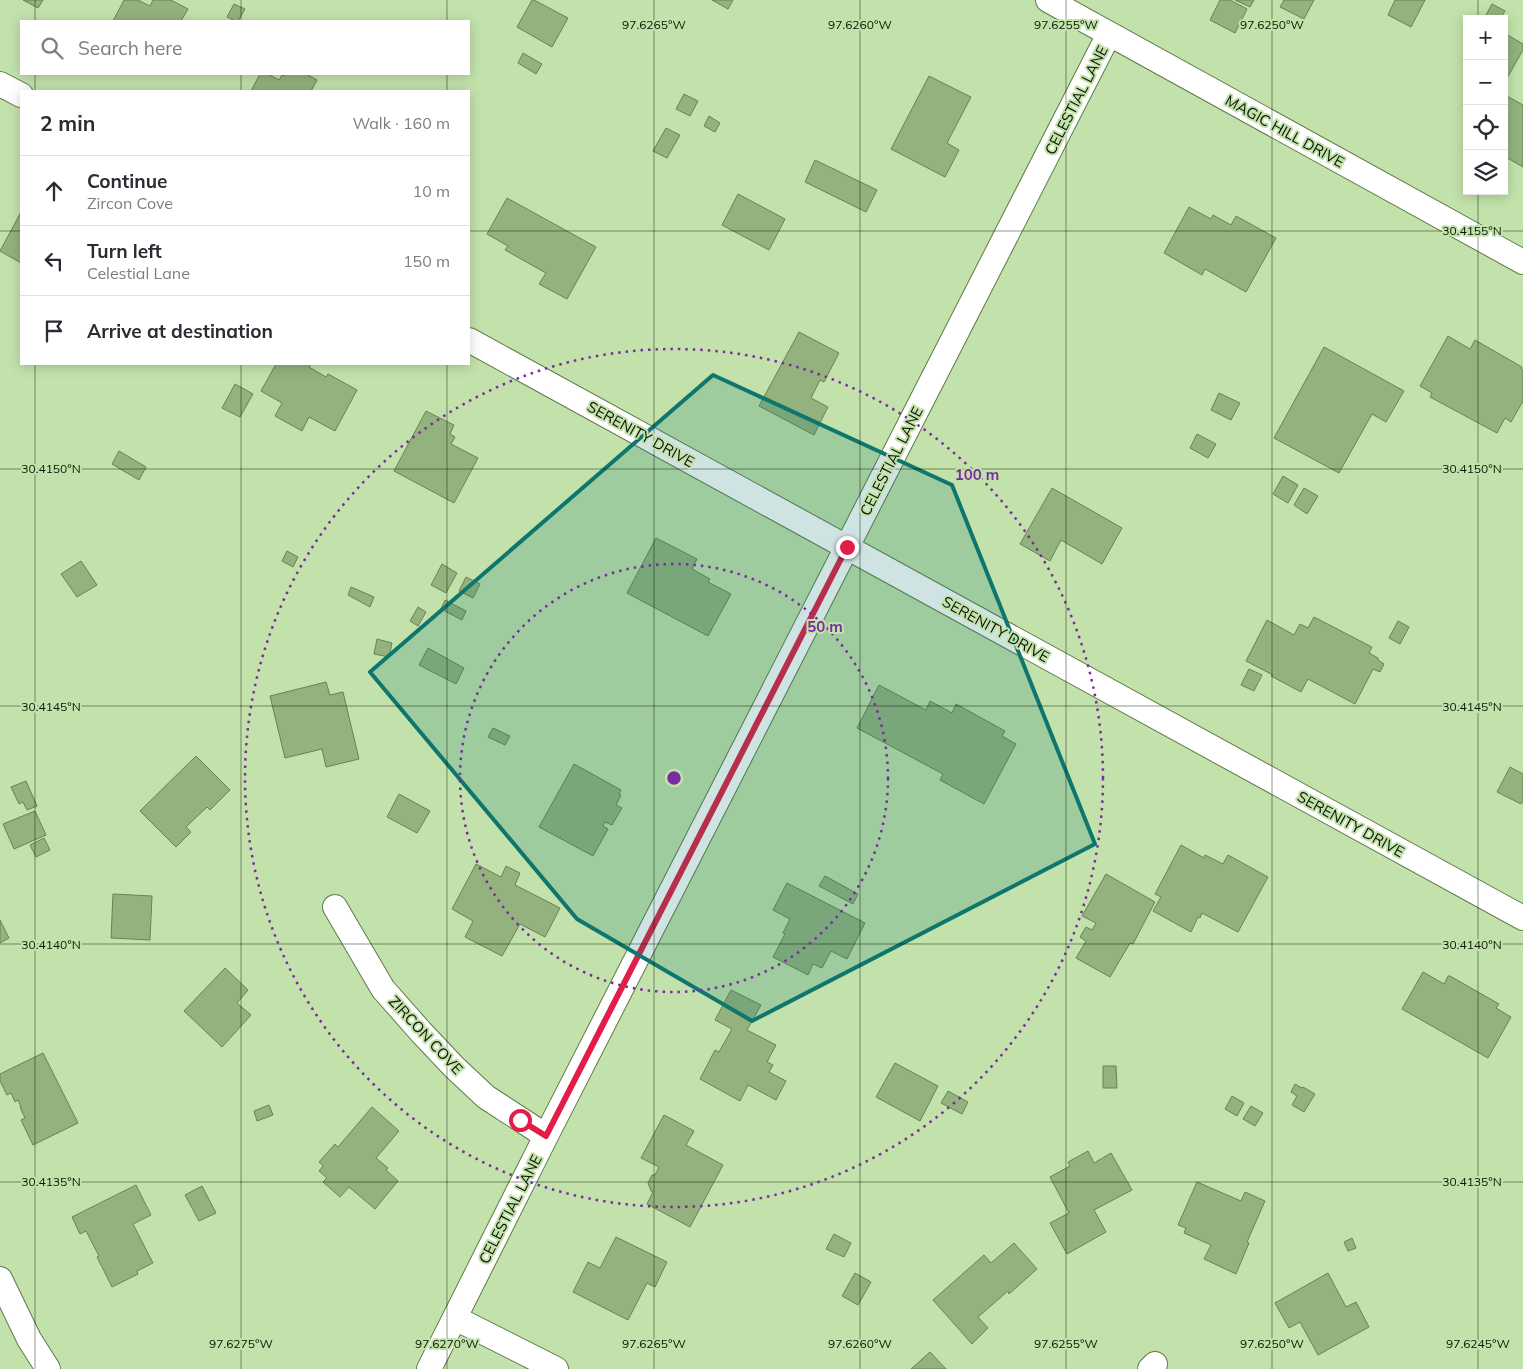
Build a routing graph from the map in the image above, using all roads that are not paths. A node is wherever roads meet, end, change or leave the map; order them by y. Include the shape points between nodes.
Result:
1 (1048, 0) edge
2 (1109, 34) junction
3 (0, 84) edge
4 (20, 94) edge
5 (1523, 262) edge
6 (470, 341) edge
7 (847, 547) junction
8 (335, 907) dead end
9 (1523, 918) edge
10 (546, 1136) junction
11 (0, 1279) edge
12 (455, 1318) junction
13 (48, 1369) edge
14 (429, 1369) edge
15 (556, 1369) edge

1 - 2 street, MAGIC HILL DRIVE
2 - 5 street, MAGIC HILL DRIVE
2 - 7 street, CELESTIAL LANE
3 - 4 street
6 - 7 street, SERENITY DRIVE
7 - 9 street, SERENITY DRIVE
7 - 10 street, CELESTIAL LANE
8 - 10 street, ZIRCON COVE via 383,989 421,1032 486,1097
10 - 12 street, CELESTIAL LANE
11 - 13 street via 29,1339
12 - 14 street, CELESTIAL LANE
12 - 15 street

